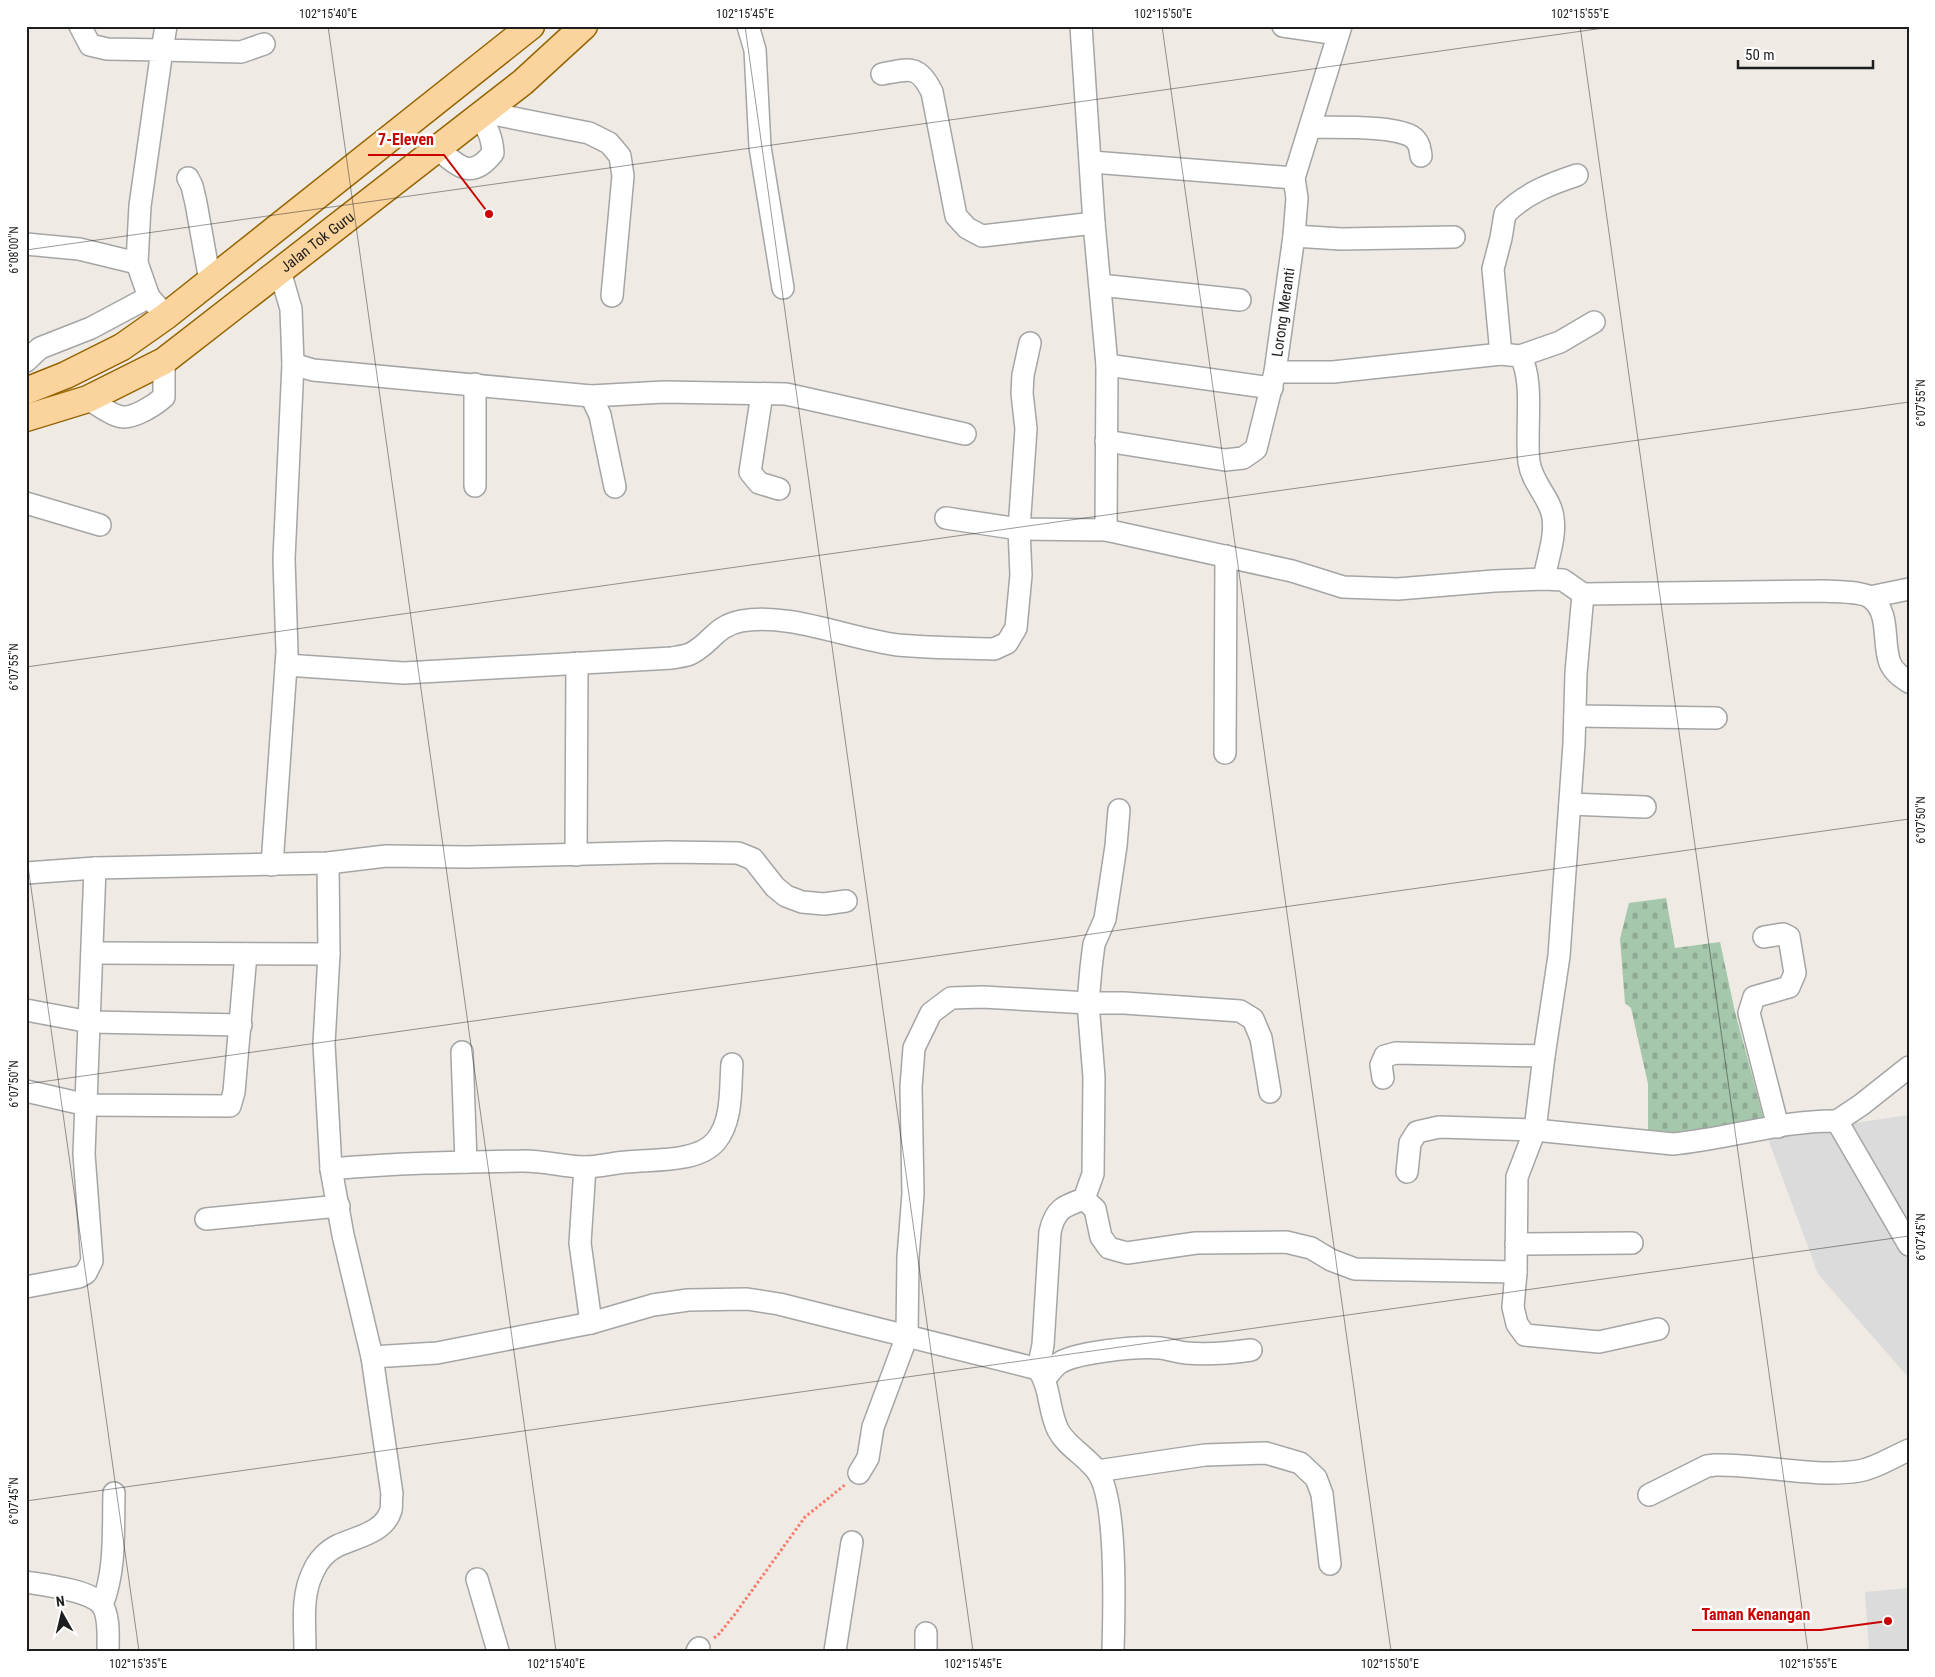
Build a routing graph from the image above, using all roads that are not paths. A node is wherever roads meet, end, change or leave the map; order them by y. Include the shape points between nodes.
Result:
1 (80, 26) edge
2 (166, 26) edge
3 (531, 26) edge
4 (584, 26) edge
5 (748, 26) edge
6 (1082, 26) edge
7 (1283, 26) edge
8 (1340, 30) edge
9 (264, 44) dead end
10 (162, 50) junction
11 (882, 74) dead end
12 (481, 114) junction
13 (405, 126) junction
14 (1310, 127) junction
15 (433, 151) junction
16 (1421, 156) dead end
17 (1092, 162) junction
18 (1577, 175) dead end
19 (188, 178) dead end
20 (1294, 178) junction
21 (1094, 223) junction
22 (1294, 236) junction
23 (1454, 237) dead end
24 (26, 244) edge
25 (137, 263) junction
26 (280, 271) junction
27 (210, 281) junction
28 (1100, 285) junction
29 (783, 288) dead end
30 (612, 296) dead end
31 (1240, 300) dead end
32 (157, 307) junction
33 (1594, 322) dead end
34 (1030, 343) dead end
35 (1510, 355) junction
36 (26, 361) edge
37 (164, 361) junction
38 (293, 364) junction
39 (1107, 365) junction
40 (1273, 380) junction
41 (475, 384) junction
42 (26, 391) edge
43 (762, 394) junction
44 (591, 396) junction
45 (88, 399) junction
46 (26, 418) edge
47 (965, 434) dead end
48 (1106, 441) junction
49 (475, 486) dead end
50 (615, 487) dead end
51 (779, 489) dead end
52 (26, 503) edge
53 (946, 518) dead end
54 (100, 525) dead end
55 (1018, 530) junction
56 (1106, 530) junction
57 (1226, 556) junction
58 (1544, 579) junction
59 (1909, 589) edge
60 (1583, 594) junction
61 (1870, 597) junction
62 (577, 663) junction
63 (286, 665) junction
64 (1909, 682) edge
65 (1575, 716) junction
66 (1716, 718) dead end
67 (1225, 753) dead end
68 (1570, 804) junction
69 (1645, 807) dead end
70 (1119, 810) dead end
71 (576, 855) junction
72 (328, 863) junction
73 (272, 865) junction
74 (95, 868) junction
75 (26, 873) edge
76 (846, 901) dead end
77 (1764, 938) dead end
78 (92, 953) junction
79 (246, 954) junction
80 (329, 954) junction
81 (1088, 1003) junction
82 (26, 1010) edge
83 (90, 1022) junction
84 (241, 1025) junction
85 (462, 1052) dead end
86 (1544, 1056) junction
87 (732, 1064) dead end
88 (1909, 1067) edge
89 (1383, 1078) dead end
90 (26, 1091) edge
91 (1270, 1092) dead end
92 (87, 1105) junction
93 (1837, 1121) junction
94 (1778, 1127) junction
95 (1535, 1130) junction
96 (466, 1162) junction
97 (585, 1167) junction
98 (331, 1169) junction
99 (1407, 1172) dead end
100 (1084, 1198) junction
101 (339, 1206) junction
102 (206, 1219) dead end
103 (1632, 1243) dead end
104 (1516, 1244) junction
105 (1909, 1245) edge
106 (1516, 1272) junction
107 (26, 1287) edge
108 (591, 1323) junction
109 (1658, 1329) dead end
110 (907, 1336) junction
111 (1251, 1350) dead end
112 (372, 1358) junction
113 (1042, 1374) junction
114 (1909, 1450) edge
115 (1097, 1471) junction
116 (859, 1473) road end
117 (114, 1493) dead end
118 (1649, 1495) dead end
119 (852, 1542) dead end
120 (1330, 1564) dead end
121 (477, 1579) dead end
122 (26, 1582) edge
123 (102, 1605) junction
124 (108, 1651) edge
125 (305, 1651) edge
126 (498, 1651) edge
127 (835, 1651) edge
128 (1113, 1651) edge

1 - 10 street via 90,45 108,49
2 - 10 street
3 - 13 main road
4 - 12 main road, Jalan Tok Guru via 523,82
5 - 29 street via 755,50 760,147
6 - 17 street
7 - 8 street
8 - 14 street, Lorong Meranti
9 - 10 street via 241,52
10 - 25 street via 140,206
11 - 21 street via 916,70 925,78 932,92 956,216 967,228 982,236
12 - 15 main road, Jalan Tok Guru
12 - 15 street via 492,139 494,153 486,162 470,168 459,167
12 - 30 street via 589,132 609,143 620,156 623,176
13 - 15 main road
13 - 27 main road
14 - 16 street via 1388,130 1411,136 1419,143
14 - 20 street, Lorong Meranti
15 - 26 main road, Jalan Tok Guru
17 - 20 street
17 - 21 street
18 - 35 street via 1525,197 1505,214 1493,269
19 - 27 street via 196,202
20 - 22 street, Lorong Meranti via 1297,198
21 - 28 street
22 - 23 street via 1341,239
22 - 40 street, Lorong Meranti
24 - 25 street via 79,249
25 - 32 street
26 - 37 main road, Jalan Tok Guru
26 - 38 street via 291,309
27 - 32 main road
28 - 31 street
28 - 39 street
32 - 36 street via 40,348
32 - 42 main road via 122,347
33 - 35 street via 1560,342
34 - 55 street via 1023,375 1026,429
35 - 40 street
35 - 58 street via 1527,370 1529,463 1553,516 1554,529
37 - 45 main road, Jalan Tok Guru
37 - 45 street via 164,397 155,405 128,417 120,417
38 - 41 street via 313,370
38 - 63 street via 284,559
39 - 40 street
39 - 48 street
40 - 48 street, Lorong Meranti via 1256,449 1243,458 1225,460
41 - 44 street
41 - 49 street
43 - 44 street via 664,392
43 - 47 street via 786,394
43 - 51 street via 750,472 759,482
44 - 50 street via 600,415
45 - 46 main road, Jalan Tok Guru
48 - 56 street
52 - 54 street
53 - 55 street
55 - 56 street
55 - 62 street via 1021,575 1016,628 1006,643 994,649 899,645 788,621 762,619 739,621 720,628 690,654 672,658
56 - 57 street
57 - 58 street via 1343,587 1398,589
57 - 67 street
58 - 60 street via 1563,580
59 - 61 street
60 - 61 street via 1825,591
60 - 65 street
61 - 64 street via 1884,620 1890,662 1897,673
62 - 63 street via 404,673
62 - 71 street
63 - 73 street
65 - 66 street
65 - 68 street
68 - 69 street
68 - 86 street via 1559,956
70 - 81 street via 1105,919 1094,944
71 - 72 street via 386,856
71 - 76 street via 738,853 754,859 786,896 802,902 824,904
72 - 73 street
72 - 80 street
73 - 74 street
74 - 75 street
74 - 78 street
77 - 94 street via 1784,934 1789,937 1794,973 1789,988 1754,997 1749,1013
78 - 79 street
78 - 83 street
79 - 80 street
79 - 84 street
80 - 98 street via 324,1044
81 - 91 street via 1124,1002 1240,1011 1253,1019 1261,1038
81 - 100 street via 1094,1077 1093,1174
81 - 110 street via 983,996 951,998 931,1013 914,1048 911,1088 913,1194
82 - 83 street
83 - 84 street
83 - 92 street
84 - 92 street via 230,1106
85 - 96 street
86 - 89 street via 1396,1053 1385,1056 1381,1065
86 - 95 street
87 - 97 street via 726,1123 716,1142 696,1155
88 - 93 street
90 - 92 street
92 - 107 street via 85,1178 92,1254 90,1268 79,1277
93 - 94 street via 1810,1120
93 - 105 street
94 - 95 street via 1673,1144
95 - 99 street via 1439,1127 1422,1130 1410,1143
95 - 104 street via 1517,1177
96 - 97 street via 525,1161
96 - 98 street
97 - 108 street via 580,1243
98 - 101 street
100 - 106 street via 1095,1209 1102,1237 1109,1248 1127,1254 1196,1243 1286,1242 1311,1248 1331,1260 1355,1268
100 - 113 street via 1064,1206 1053,1218
101 - 102 street
101 - 112 street
103 - 104 street
104 - 106 street
106 - 109 street via 1513,1307 1517,1324 1525,1335 1598,1342
108 - 110 street via 653,1305 688,1300 747,1299
108 - 112 street via 437,1353
110 - 113 street
110 - 116 street via 873,1427 868,1458
111 - 113 street via 1208,1354 1139,1347 1080,1356
112 - 125 street via 392,1494 390,1511 381,1525 364,1536 338,1545 324,1555 313,1570 305,1593
113 - 115 street via 1058,1431
114 - 118 street via 1880,1465 1859,1471 1707,1466
115 - 120 street via 1205,1455 1266,1453 1300,1463 1316,1478 1322,1494
115 - 128 street via 1106,1490 1112,1540
117 - 123 street via 112,1568
119 - 127 street
121 - 126 street
122 - 123 street via 89,1596
123 - 124 street via 108,1624

